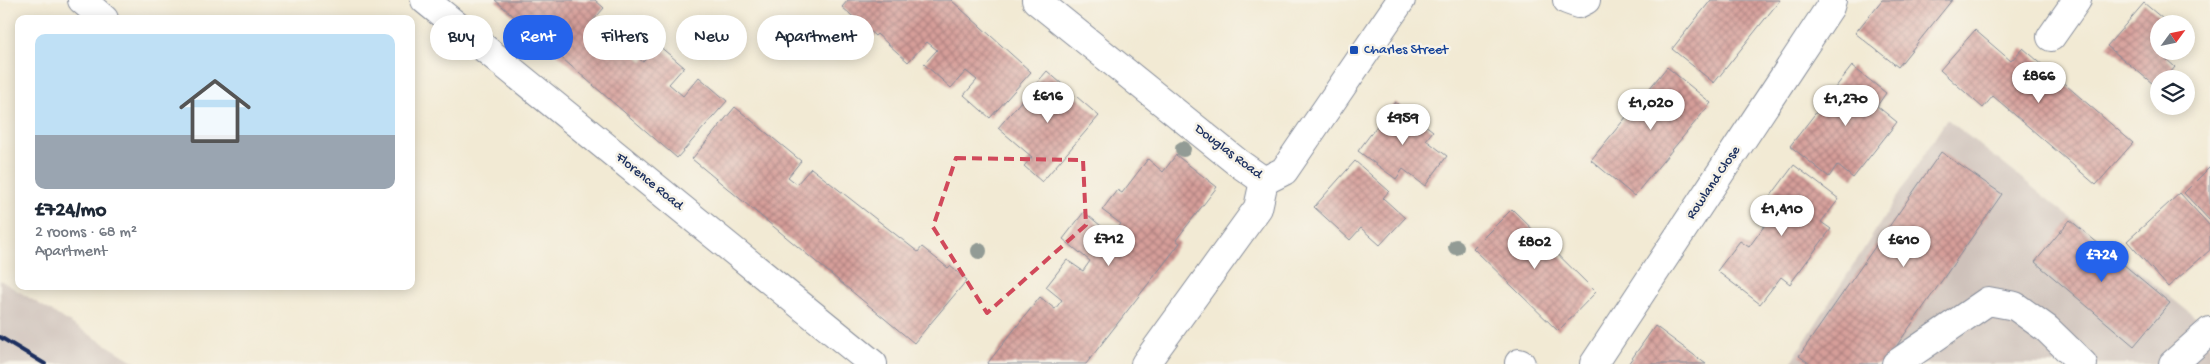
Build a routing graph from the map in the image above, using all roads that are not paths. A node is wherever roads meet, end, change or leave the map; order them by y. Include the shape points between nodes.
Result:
1 (82, 0) edge
2 (425, 0) edge
3 (1036, 0) edge
4 (1402, 0) edge
5 (1567, 0) edge
6 (1586, 0) edge
7 (1832, 0) edge
8 (2077, 0) edge
9 (99, 15) edge
10 (2052, 37) dead end
11 (1264, 181) junction
12 (2210, 330) edge
13 (873, 364) edge
14 (1145, 364) edge
15 (1594, 364) edge
16 (1896, 364) edge
17 (2083, 364) edge
18 (2173, 364) edge

1 - 9 street
2 - 13 street, Florence Road
3 - 11 street, Douglas Road
4 - 11 street, Douglas Road via 1284,171
5 - 6 street via 1578,4
7 - 15 street, Rowland Close
8 - 10 street
11 - 14 street via 1258,208
12 - 18 street
16 - 17 street via 1988,301 2015,306 2047,329

